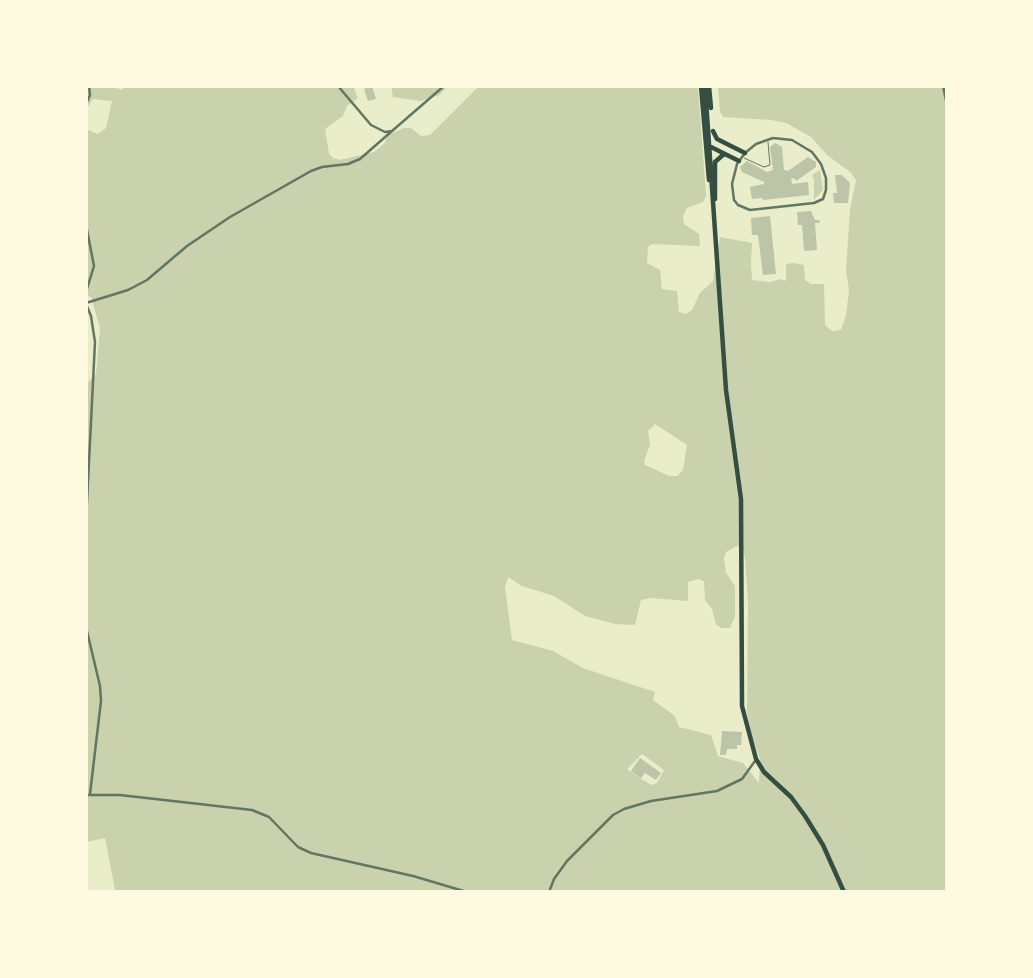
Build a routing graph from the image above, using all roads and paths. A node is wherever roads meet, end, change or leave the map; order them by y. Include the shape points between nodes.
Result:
1 (89, 86) edge
2 (338, 86) edge
3 (444, 86) edge
4 (943, 86) edge
5 (704, 87) edge
6 (86, 104) edge
7 (947, 106) edge
8 (392, 131) junction
9 (768, 140) junction
10 (711, 146) junction
11 (734, 147) junction
12 (726, 155) junction
13 (742, 157) junction
14 (715, 224) junction
15 (86, 225) edge
16 (715, 243) junction
17 (86, 292) edge
18 (86, 304) edge
19 (86, 522) edge
20 (86, 627) edge
21 (756, 759) junction
22 (88, 795) edge
23 (467, 892) edge
24 (549, 892) edge
25 (844, 892) edge

1 - 6 street
2 - 8 street via 371,125
3 - 8 street
4 - 7 street
5 - 10 main road
5 - 11 main road via 713,134
5 - 16 main road
8 - 18 street via 360,159 311,171 230,217 147,280
9 - 13 street
9 - 13 lane via 770,165 764,167
9 - 13 street via 785,138 807,147 821,164 827,182 823,199 746,209 738,205 732,184
10 - 12 main road
10 - 14 main road
11 - 12 main road via 734,154
11 - 13 main road
12 - 13 main road
12 - 14 main road via 715,162
14 - 16 main road
15 - 17 street via 94,266
16 - 21 main road via 726,390 741,499 742,706
18 - 19 street via 95,342
20 - 22 street via 101,701
21 - 24 street via 747,775 726,787 651,801 613,815 567,862
21 - 25 main road via 805,816
22 - 23 street via 252,810 269,817 298,847 311,853

